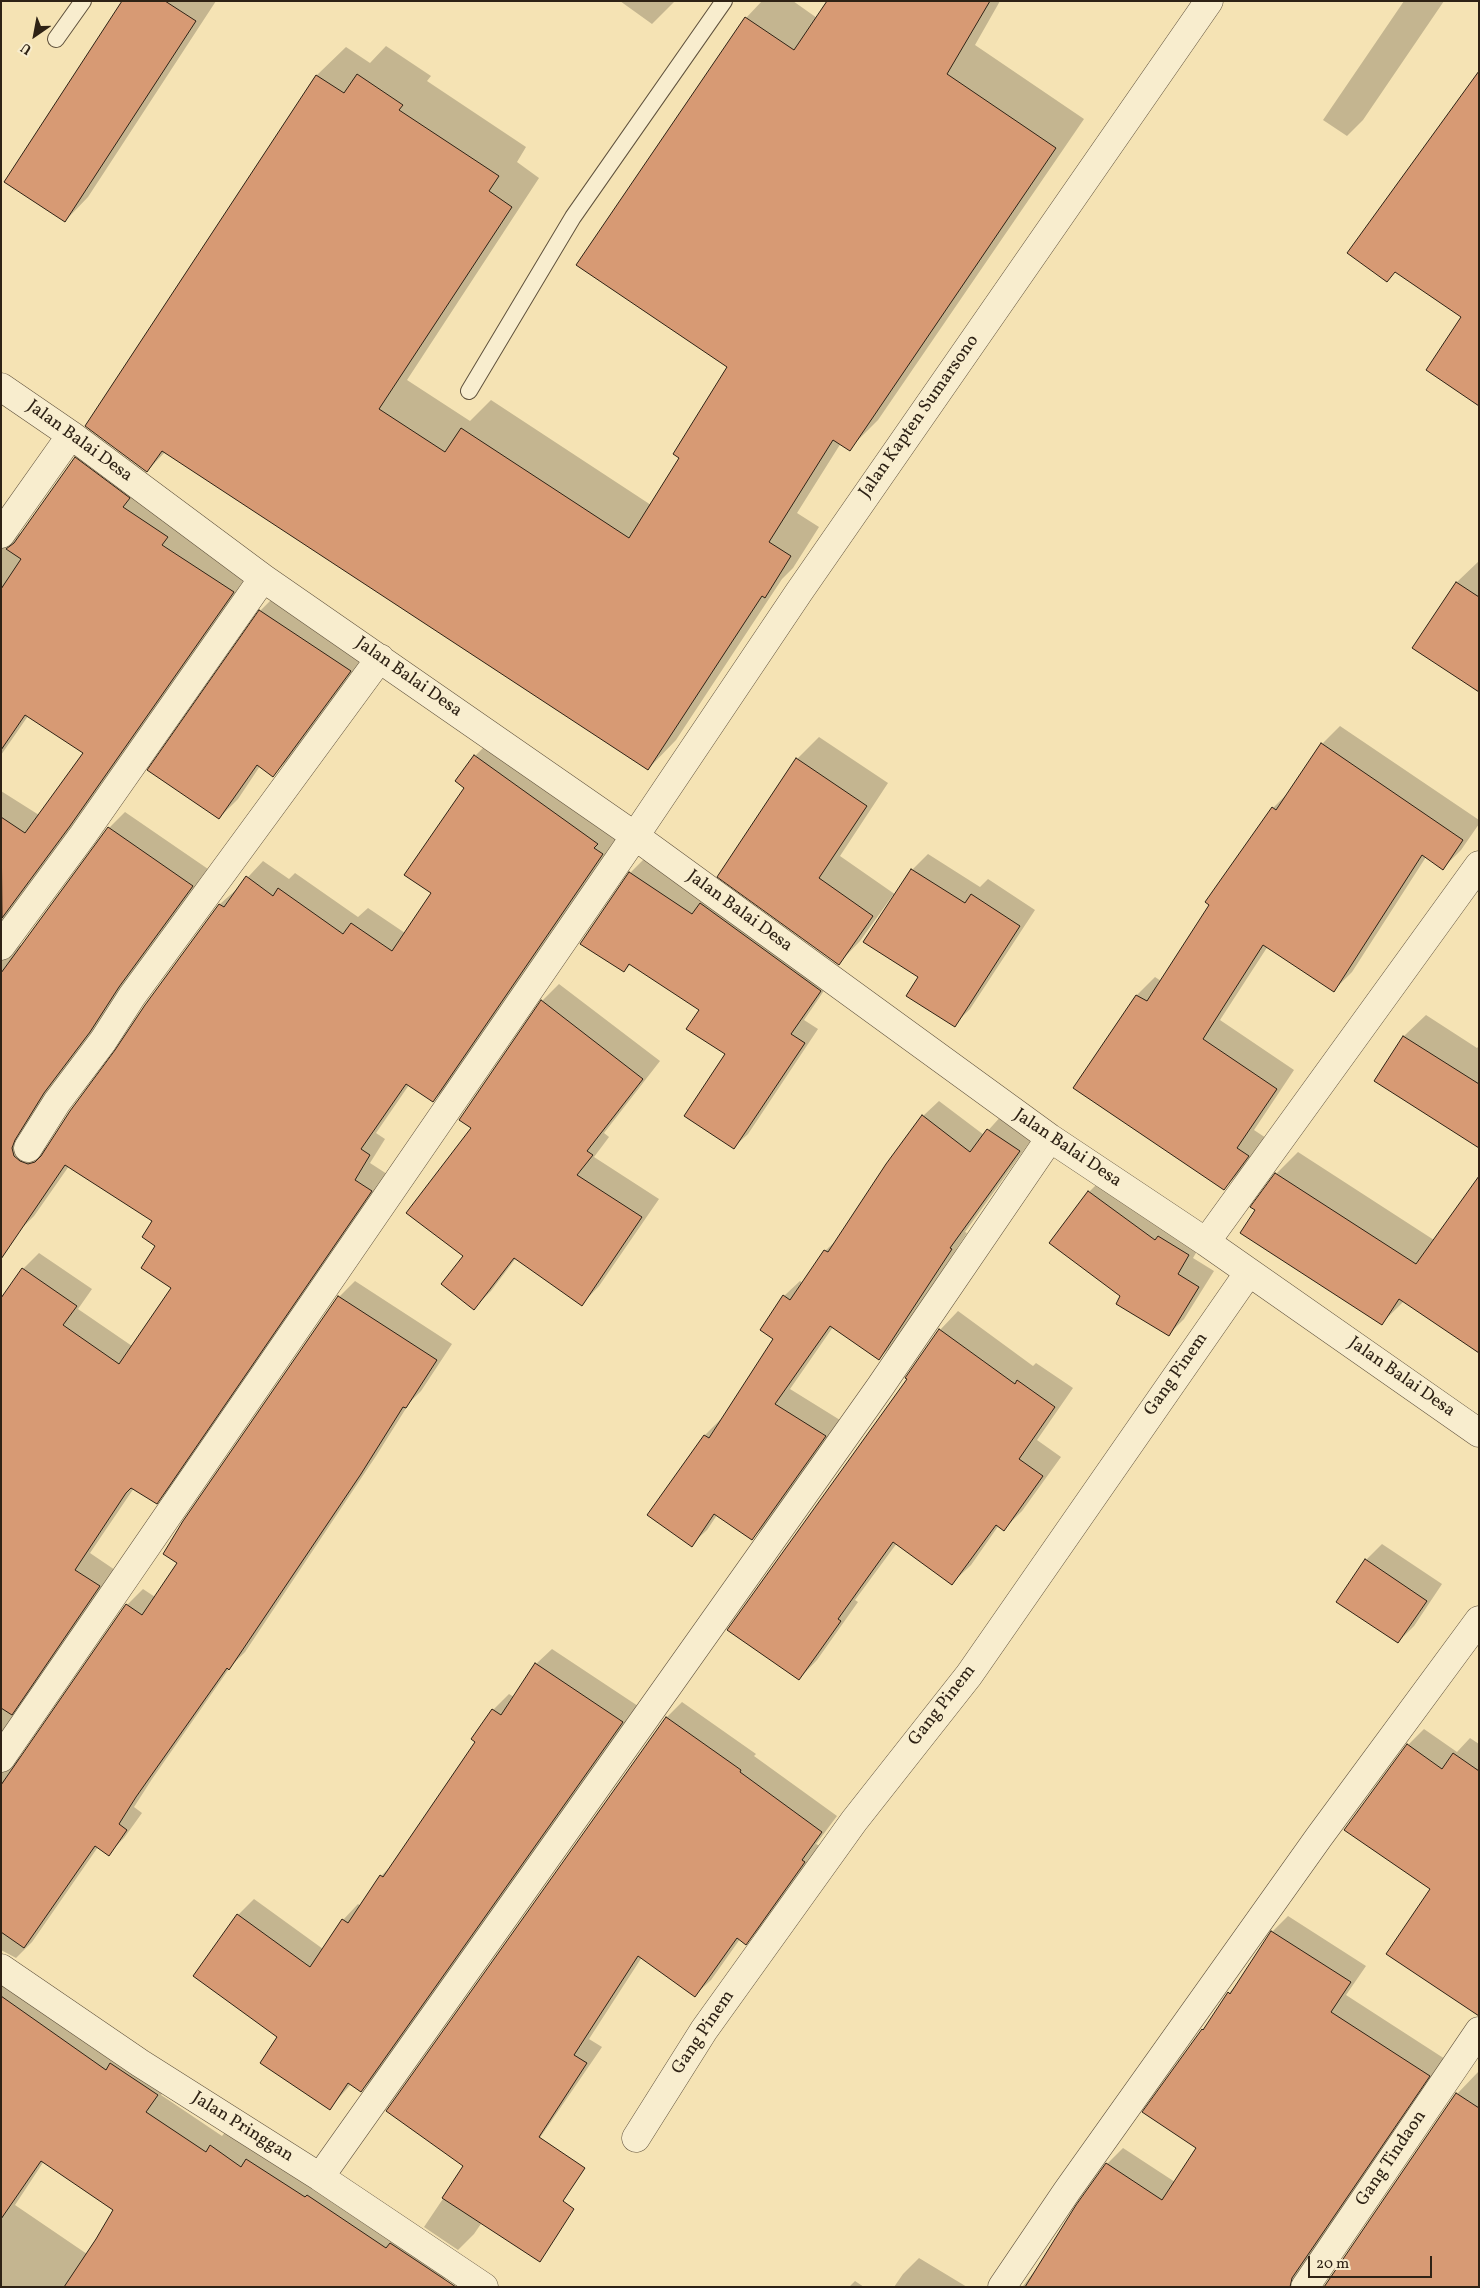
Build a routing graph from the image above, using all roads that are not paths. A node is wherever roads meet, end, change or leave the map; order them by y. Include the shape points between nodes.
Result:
1 (83, 1) edge
2 (724, 1) edge
3 (1209, 1) edge
4 (56, 39) dead end
5 (1, 387) edge
6 (469, 391) dead end
7 (71, 435) junction
8 (1, 534) edge
9 (263, 578) junction
10 (380, 658) junction
11 (635, 836) junction
12 (1479, 865) edge
13 (1, 946) edge
14 (1050, 1138) junction
15 (28, 1148) dead end
16 (1206, 1242) junction
17 (1249, 1272) junction
18 (1479, 1433) edge
19 (1479, 1620) edge
20 (1, 1758) edge
21 (1, 1968) edge
22 (1479, 2031) edge
23 (636, 2138) dead end
24 (320, 2178) junction
25 (484, 2287) edge
26 (1002, 2287) edge
27 (1305, 2287) edge

1 - 4 lane
2 - 6 lane via 573,216
3 - 11 street, Jalan Kapten Sumarsono via 805,584
5 - 7 street, Jalan Balai Desa
7 - 8 street
7 - 9 street, Jalan Balai Desa
9 - 10 street, Jalan Balai Desa
9 - 13 street
10 - 11 street, Jalan Balai Desa
10 - 15 street via 132,996
11 - 14 street, Jalan Balai Desa
11 - 20 street, Jalan Kapten Sumarsono
12 - 16 street
14 - 16 street, Jalan Balai Desa
14 - 24 street via 880,1387
16 - 17 street, Jalan Balai Desa
17 - 18 street, Jalan Balai Desa
17 - 23 street, Gang Pinem via 969,1674 854,1821 704,2030
19 - 26 street via 1308,1853
21 - 24 street, Jalan Pringgan via 140,2063
22 - 27 street, Gang Tindaon
24 - 25 street, Jalan Pringgan

